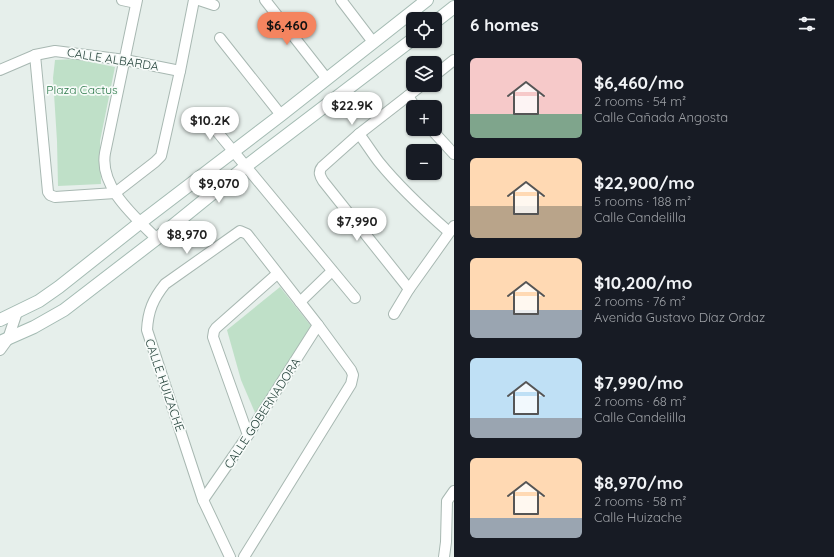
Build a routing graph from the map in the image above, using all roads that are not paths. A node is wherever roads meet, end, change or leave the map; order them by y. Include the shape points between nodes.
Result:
1 (122, 0) edge
2 (194, 0) edge
3 (199, 0) edge
4 (265, 0) edge
5 (341, 0) edge
6 (427, 0) edge
7 (136, 1) edge
8 (415, 4) edge
9 (214, 5) dead end
10 (454, 7) edge
11 (442, 16) edge
12 (220, 38) dead end
13 (373, 42) junction
14 (406, 44) edge
15 (36, 55) junction
16 (125, 60) junction
17 (454, 60) edge
18 (442, 69) edge
19 (0, 70) edge
20 (180, 71) junction
21 (327, 79) junction
22 (413, 92) edge
23 (408, 96) junction
24 (411, 100) edge
25 (282, 115) junction
26 (205, 117) dead end
27 (359, 134) junction
28 (437, 136) edge
29 (232, 152) junction
30 (454, 154) edge
31 (246, 168) junction
32 (115, 193) junction
33 (141, 222) junction
34 (451, 229) edge
35 (157, 238) junction
36 (332, 271) junction
37 (277, 274) junction
38 (409, 289) junction
39 (355, 298) dead end
40 (300, 302) junction
41 (16, 312) junction
42 (394, 314) dead end
43 (0, 320) edge
44 (318, 325) junction
45 (4, 341) edge
46 (0, 350) edge
47 (248, 435) junction
48 (454, 491) edge
49 (203, 500) junction
50 (230, 557) edge
51 (244, 557) edge
52 (444, 557) edge

1 - 7 street
2 - 20 street
3 - 9 street
4 - 21 street
5 - 13 street
6 - 8 street
7 - 16 street
8 - 13 street
10 - 11 street
12 - 25 street
13 - 21 street
14 - 31 street
15 - 16 street, CALLE ALBARDA via 62,51
15 - 19 street, CALLE ALBARDA
15 - 32 street via 48,192 55,197
16 - 20 street, CALLE ALBARDA
16 - 32 street via 104,158 105,172
17 - 18 street
20 - 32 street via 161,156
21 - 25 street
22 - 23 street
23 - 24 street
23 - 27 street
25 - 29 street
26 - 29 street
27 - 34 street via 419,206
27 - 38 street via 322,167 320,176
28 - 30 street
29 - 31 street
29 - 33 street
31 - 35 street
31 - 36 street
32 - 33 street
33 - 35 street
33 - 41 street via 59,287 39,301
34 - 38 street
35 - 45 street via 64,310 34,328
36 - 39 street
36 - 40 street
37 - 40 street
37 - 47 street via 214,331 213,337
37 - 49 street, CALLE HUIZACHE via 242,231 165,284 153,301 147,317 148,335
38 - 42 street
40 - 44 street
41 - 43 street
41 - 45 street
44 - 47 street, CALLE GOBERNADORA
44 - 51 street via 351,370 351,384
45 - 46 street
47 - 49 street, CALLE GOBERNADORA
48 - 52 street via 447,501
49 - 50 street, CALLE HUIZACHE

